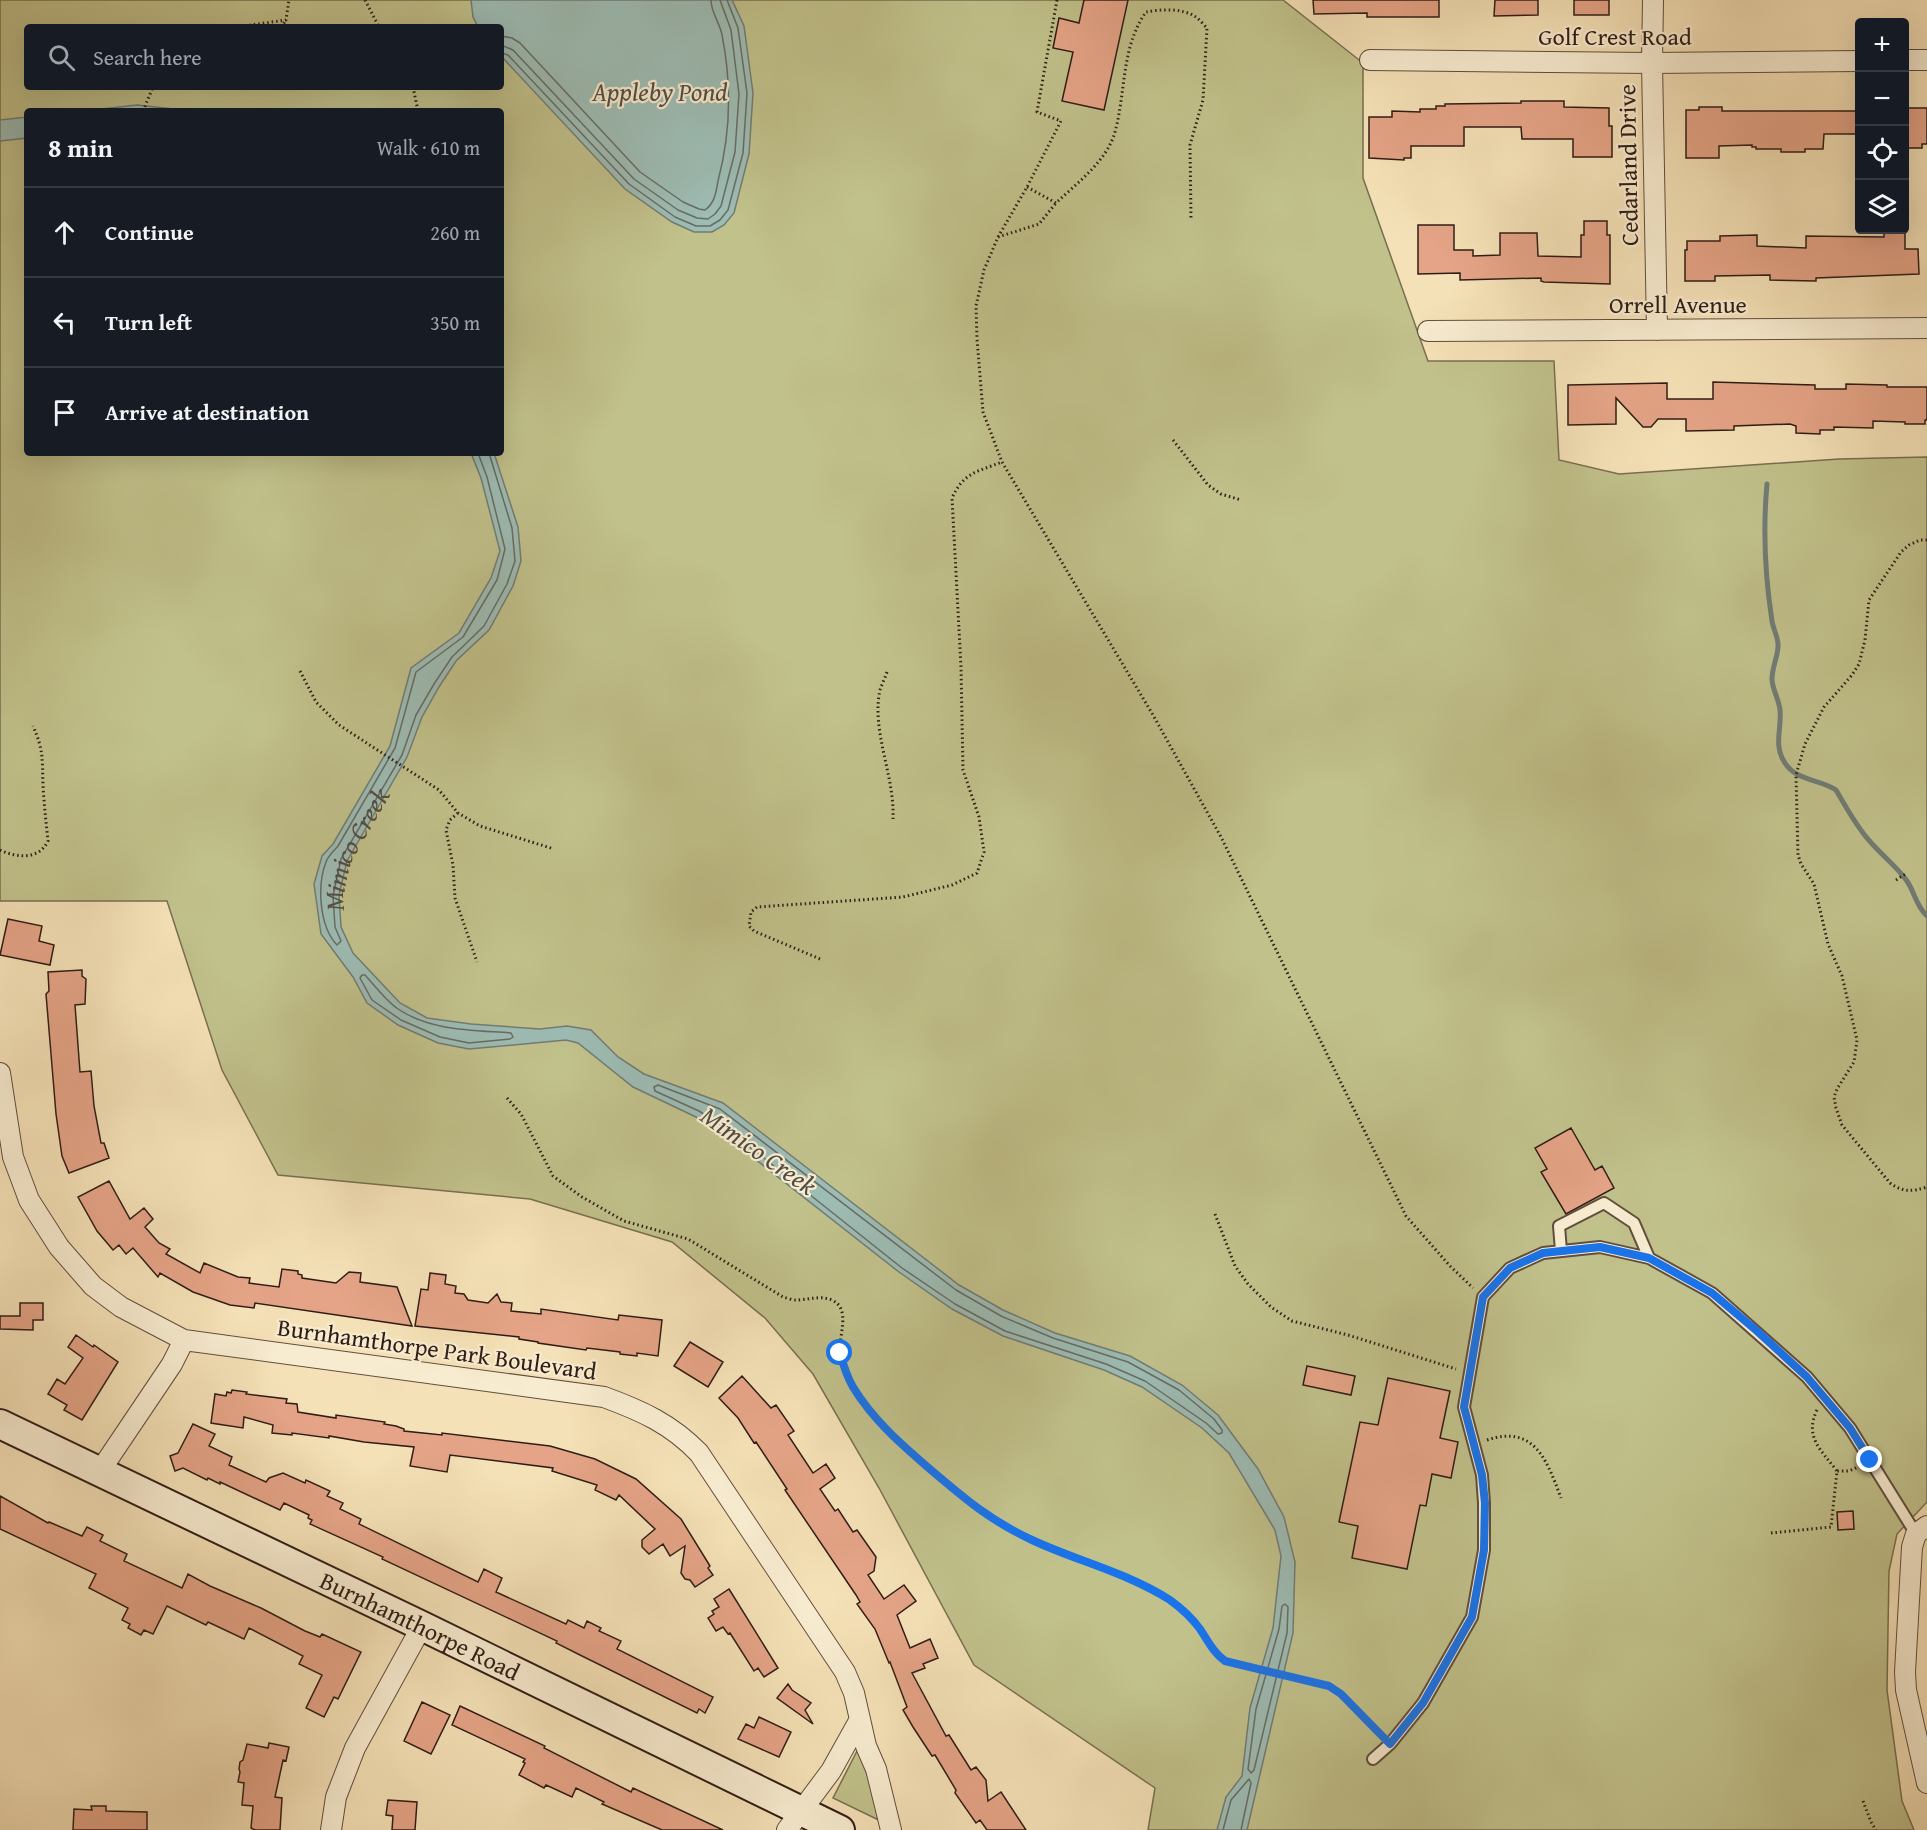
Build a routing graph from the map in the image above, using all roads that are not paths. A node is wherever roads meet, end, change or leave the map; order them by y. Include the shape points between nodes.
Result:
1 (1653, 0) edge
2 (1370, 60) dead end
3 (1909, 60) edge
4 (1927, 60) edge
5 (1855, 61) edge
6 (1652, 63) junction
7 (1927, 328) edge
8 (1657, 330) junction
9 (1428, 332) dead end
10 (0, 1073) edge
11 (1561, 1251) junction
12 (1649, 1258) junction
13 (184, 1340) junction
14 (0, 1424) edge
15 (100, 1471) junction
16 (1922, 1530) edge
17 (422, 1626) junction
18 (1920, 1714) edge
19 (860, 1719) junction
20 (1373, 1759) dead end
21 (1927, 1783) edge
22 (794, 1820) edge
23 (331, 1830) edge
24 (840, 1830) edge
25 (891, 1830) edge

1 - 6 street, Cedarland Drive
2 - 6 street, Golf Crest Road
3 - 4 street
5 - 6 street, Golf Crest Road
6 - 8 street, Cedarland Drive
7 - 8 street, Orrell Avenue
8 - 9 street, Orrell Avenue
10 - 13 street, Burnhamthorpe Park Boulevard via 13,1157 28,1200 43,1225 93,1286 121,1307
11 - 12 lane via 1600,1247
11 - 12 lane via 1559,1226 1604,1203 1634,1223
11 - 20 lane via 1543,1253 1510,1268 1483,1297 1464,1407 1482,1475 1485,1503 1484,1550 1472,1617 1423,1703
12 - 16 lane via 1712,1293 1807,1377 1850,1428
13 - 15 street
13 - 19 street, Burnhamthorpe Park Boulevard via 604,1397 660,1421 699,1453 845,1672
14 - 15 main road, Burnhamthorpe Road
15 - 17 main road, Burnhamthorpe Road
16 - 18 street via 1910,1561 1905,1672 1906,1690
17 - 22 main road, Burnhamthorpe Road
17 - 23 street via 355,1748 336,1797
18 - 21 street
19 - 22 street via 831,1771
19 - 25 street, Burnhamthorpe Park Boulevard
22 - 24 main road, Burnhamthorpe Road

